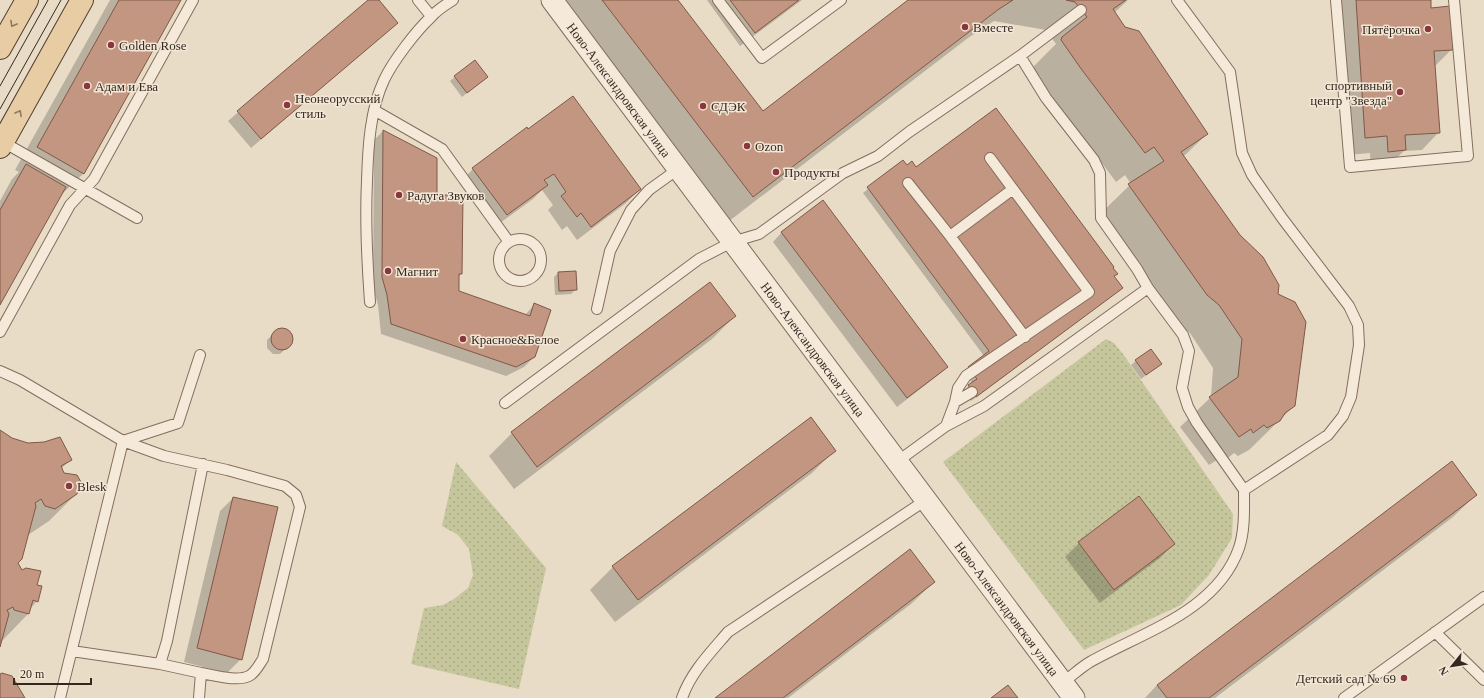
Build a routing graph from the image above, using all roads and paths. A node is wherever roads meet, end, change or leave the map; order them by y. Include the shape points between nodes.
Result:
1 (27, 0) edge
2 (82, 0) edge
3 (193, 0) edge
4 (418, 0) edge
5 (452, 0) edge
6 (552, 0) edge
7 (718, 0) edge
8 (841, 0) edge
9 (1177, 0) edge
10 (1336, 0) edge
11 (1454, 0) edge
12 (1081, 10) dead end
13 (431, 16) junction
14 (0, 48) edge
15 (1020, 56) junction
16 (374, 110) junction
17 (1, 144) edge
18 (990, 158) dead end
19 (678, 169) junction
20 (908, 183) dead end
21 (86, 188) junction
22 (1013, 190) junction
23 (137, 218) dead end
24 (950, 236) junction
25 (509, 242) junction
26 (732, 242) junction
27 (1148, 288) junction
28 (370, 302) dead end
29 (597, 309) dead end
30 (0, 332) edge
31 (1025, 337) junction
32 (200, 354) dead end
33 (0, 371) edge
34 (972, 392) dead end
35 (955, 402) junction
36 (505, 403) dead end
37 (946, 426) junction
38 (123, 441) junction
39 (898, 461) junction
40 (203, 464) junction
41 (1244, 490) junction
42 (926, 500) junction
43 (1484, 597) edge
44 (1435, 632) junction
45 (72, 651) junction
46 (160, 664) junction
47 (201, 673) junction
48 (1484, 680) edge
49 (1068, 690) edge
50 (60, 698) edge
51 (199, 698) edge
52 (682, 698) edge
53 (1344, 698) edge

1 -> 14 main road
17 -> 2 main road
3 - 21 lane via 94,179
4 - 13 lane
5 - 13 lane
6 - 19 street, Ново-Александровская улица
7 - 8 lane via 762,58
9 - 41 lane via 1230,72 1242,153 1252,175 1349,306 1358,325 1351,396 1342,416 1328,435
10 - 11 lane via 1350,167 1468,156
12 - 15 lane
13 - 16 lane via 405,46 384,80
15 - 26 lane via 878,156 843,173 759,234
15 - 27 lane via 1046,98 1094,160 1100,174 1102,218
16 - 25 lane via 442,148
16 - 28 lane via 368,145 366,191 366,249
17 - 21 lane
18 - 22 lane
19 - 26 street, Ново-Александровская улица
19 - 29 lane via 649,190 631,210 610,251
20 - 24 lane
21 - 23 lane
21 - 30 lane via 70,204
22 - 24 lane
22 - 31 lane via 1089,292
24 - 31 lane
25 - 25 lane via 499,255 501,271 514,280 530,278 540,266 538,250 535,245 525,240
26 - 36 lane via 699,258
26 - 39 street, Ново-Александровская улица
27 - 37 lane via 984,406
27 - 41 lane via 1183,335 1189,351 1182,388 1188,407
31 - 35 lane via 966,376 958,388
32 - 38 lane via 178,423
33 - 38 lane via 20,380
34 - 35 lane
35 - 37 lane
37 - 39 lane
38 - 40 lane via 164,456
38 - 45 lane
39 - 42 street, Ново-Александровская улица
40 - 46 lane via 167,642
40 - 47 lane via 285,486 296,495 300,507 263,659 249,676 238,679
41 - 49 lane via 1245,517 1239,548 1226,574 1205,597 1179,616 1088,663
42 - 49 street, Ново-Александровская улица
42 - 52 lane via 728,632 703,661
43 - 44 lane
44 - 48 lane
44 - 53 lane
45 - 46 lane
45 - 50 lane
46 - 47 lane
47 - 51 lane

